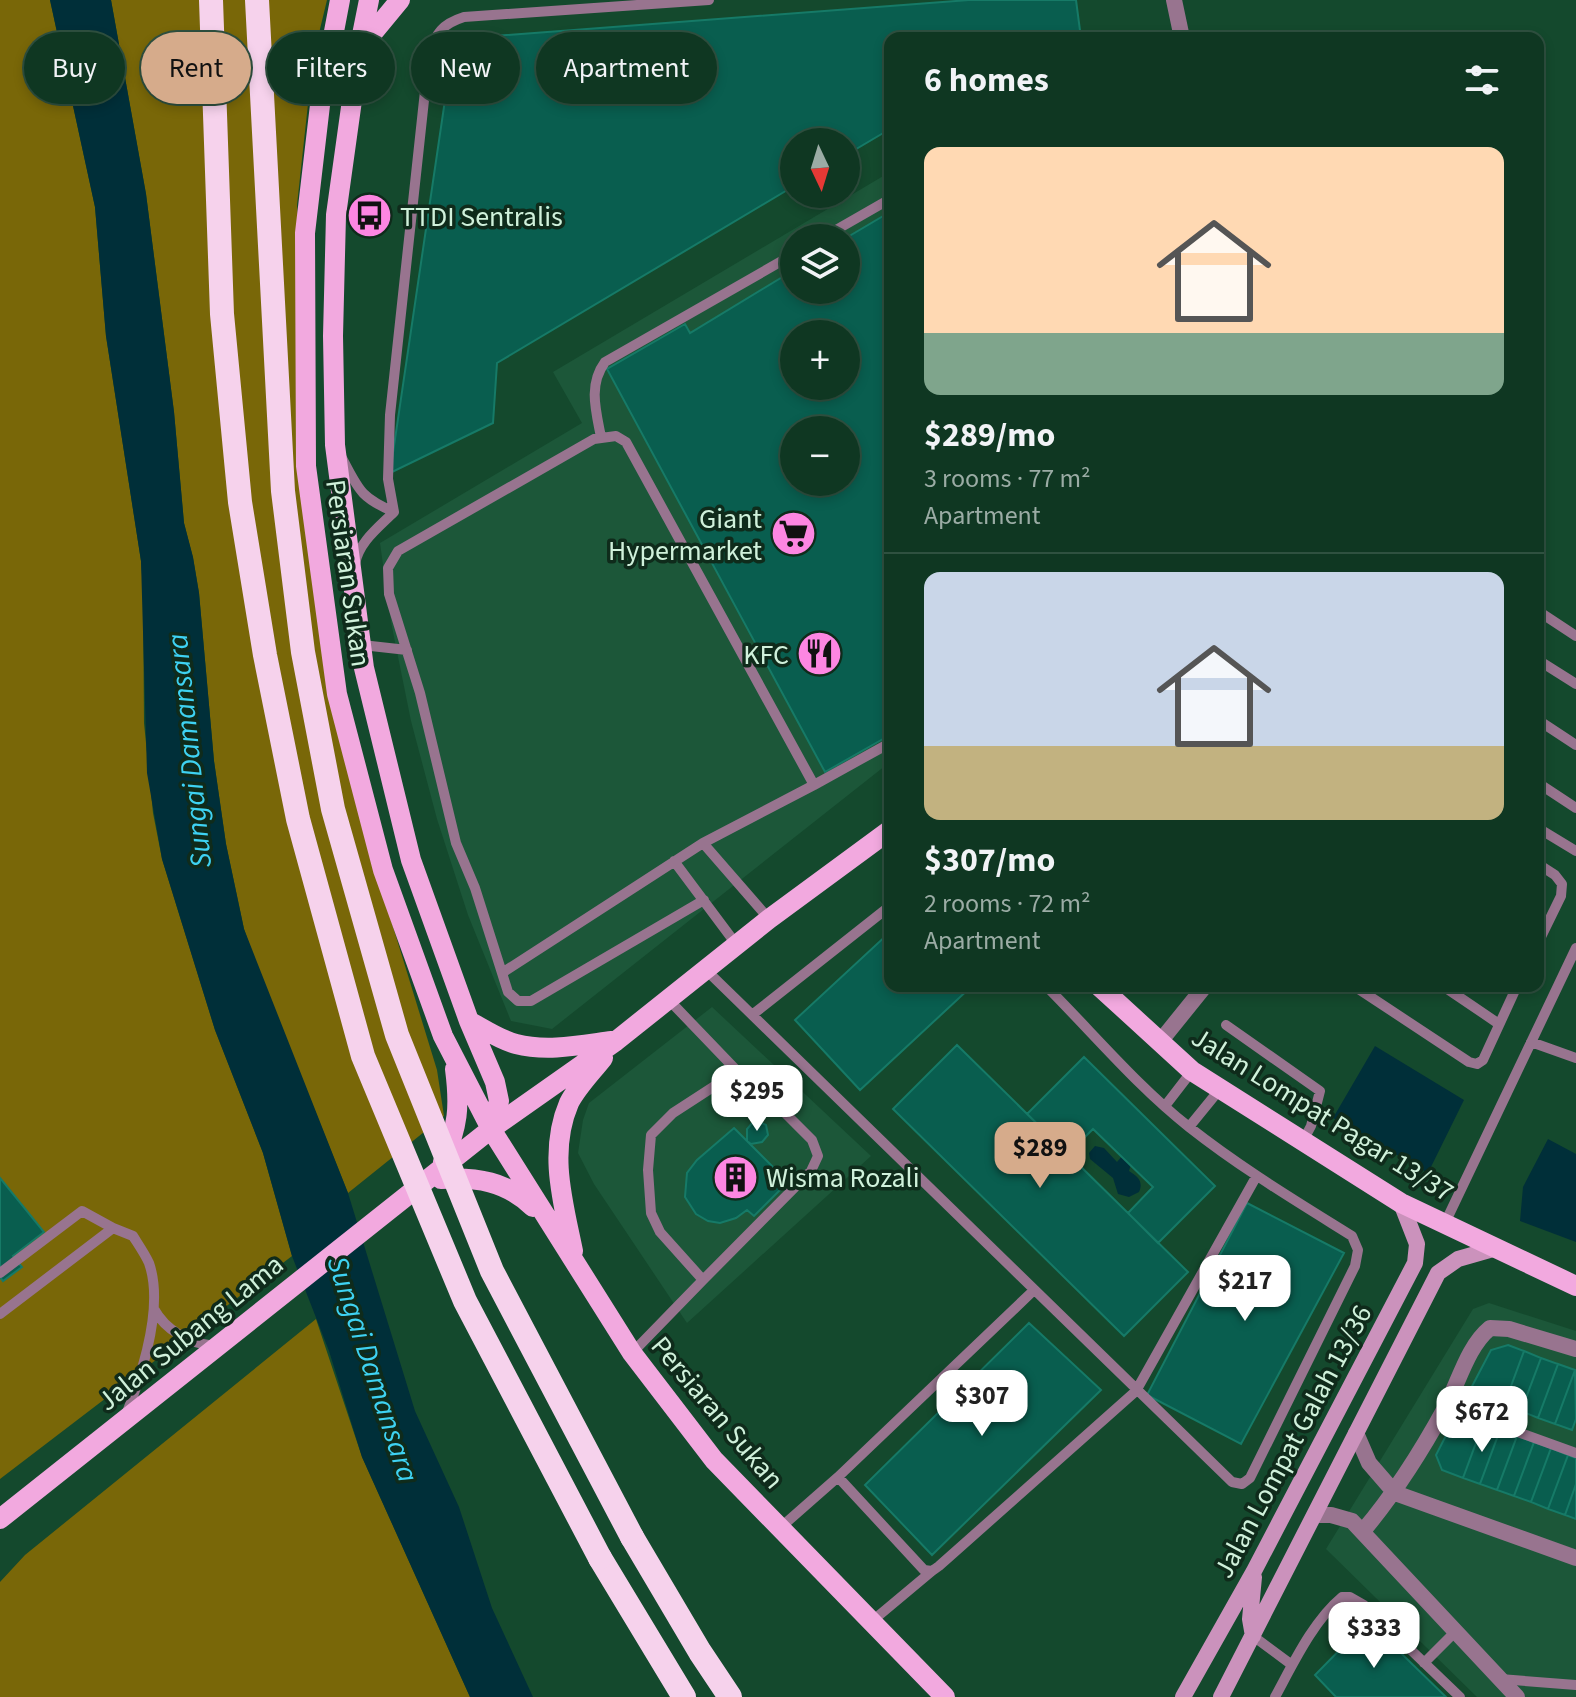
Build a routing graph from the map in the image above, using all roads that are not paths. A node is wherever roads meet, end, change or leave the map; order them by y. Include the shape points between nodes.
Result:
1 (211, 0) edge
2 (257, 0) edge
3 (340, 0) edge
4 (369, 0) edge
5 (400, 0) edge
6 (709, 0) edge
7 (1174, 0) edge
8 (363, 32) edge
9 (374, 32) edge
10 (1181, 32) edge
11 (351, 104) edge
12 (884, 202) edge
13 (846, 224) edge
14 (780, 262) edge
15 (601, 437) junction
16 (335, 445) junction
17 (394, 512) junction
18 (352, 575) junction
19 (1544, 615) edge
20 (1576, 636) edge
21 (362, 645) junction
22 (407, 650) junction
23 (1544, 664) edge
24 (1576, 684) edge
25 (1544, 724) edge
26 (1576, 745) edge
27 (884, 746) edge
28 (814, 785) junction
29 (1544, 787) edge
30 (1576, 808) edge
31 (1544, 832) edge
32 (884, 834) edge
33 (703, 843) junction
34 (1576, 851) edge
35 (674, 861) junction
36 (1544, 868) edge
37 (704, 900) junction
38 (884, 911) edge
39 (769, 919) junction
40 (1544, 925) edge
41 (736, 944) junction
42 (1576, 948) edge
43 (705, 969) junction
44 (502, 973) junction
45 (1052, 992) edge
46 (1105, 992) edge
47 (1200, 992) edge
48 (1363, 992) edge
49 (1452, 992) edge
50 (1514, 992) edge
51 (668, 999) junction
52 (752, 1015) junction
53 (469, 1021) junction
54 (1499, 1024) junction
55 (1226, 1025) dead end
56 (616, 1041) junction
57 (1531, 1042) junction
58 (1159, 1043) junction
59 (1576, 1043) edge
60 (454, 1057) junction
61 (1573, 1057) edge
62 (1192, 1071) junction
63 (740, 1074) junction
64 (1220, 1089) junction
65 (1165, 1106) junction
66 (1189, 1127) junction
67 (491, 1129) junction
68 (1303, 1141) junction
69 (434, 1174) junction
70 (1256, 1177) junction
71 (1401, 1203) junction
72 (1445, 1223) junction
73 (550, 1224) junction
74 (113, 1228) junction
75 (1493, 1249) junction
76 (577, 1267) junction
77 (0, 1273) edge
78 (703, 1280) junction
79 (1576, 1286) edge
80 (1033, 1291) junction
81 (154, 1309) junction
82 (0, 1314) edge
83 (220, 1346) junction
84 (1576, 1349) edge
85 (632, 1353) junction
86 (1136, 1391) junction
87 (1446, 1406) junction
88 (123, 1422) junction
89 (1356, 1433) junction
90 (1576, 1453) edge
91 (838, 1477) junction
92 (1395, 1493) junction
93 (1316, 1515) junction
94 (0, 1519) edge
95 (780, 1528) junction
96 (1363, 1531) junction
97 (1576, 1558) edge
98 (932, 1571) junction
99 (1254, 1571) junction
100 (871, 1622) junction
101 (1455, 1632) junction
102 (1253, 1636) junction
103 (1424, 1663) junction
104 (1292, 1665) junction
105 (1498, 1678) junction
106 (1576, 1685) edge
107 (684, 1697) edge
108 (730, 1697) edge
109 (945, 1697) edge
110 (1183, 1697) edge
111 (1221, 1697) edge
112 (1275, 1697) edge
113 (1460, 1697) edge
114 (1517, 1697) edge

1 - 107 highway, bridge via 222,314 240,502 298,819 363,1056 465,1301 600,1558
2 - 108 highway, bridge via 283,491 303,652 333,809 397,1035 492,1271 632,1537
3 - 60 main road, Persiaran Sukan via 320,105 305,233 306,466 337,694 383,870
4 - 8 main road, Persiaran Sukan
5 - 9 main road
6 - 17 lane via 464,17 436,32 429,54 390,415 388,479
7 - 10 street
11 - 16 main road, Persiaran Sukan via 336,215
12 - 13 lane
14 - 15 lane via 605,362 594,395
15 - 22 lane via 398,551 388,568 389,594
15 - 28 lane via 626,442
16 - 17 lane via 370,502
16 - 18 main road, Persiaran Sukan
17 - 18 lane via 365,540
18 - 21 main road, Persiaran Sukan
19 - 20 lane
21 - 22 lane
21 - 53 main road, Persiaran Sukan via 411,860
22 - 44 lane via 456,843
23 - 24 lane
25 - 26 lane
27 - 28 lane
28 - 33 lane
29 - 30 lane
31 - 34 lane
32 - 39 main road
33 - 35 lane
33 - 39 lane
35 - 37 lane
35 - 44 lane
36 - 40 lane via 1562,884
37 - 41 lane
37 - 44 lane via 531,1001 518,1001 508,992
38 - 52 lane
39 - 41 main road
41 - 43 main road
42 - 57 lane
43 - 51 main road
43 - 52 lane
45 - 65 lane
46 - 58 main road, Jalan Lompat Pagar 13/37
47 - 58 street
48 - 54 lane via 1477,1064
49 - 54 lane
50 - 54 lane
51 - 56 main road
51 - 63 lane
52 - 80 lane
53 - 56 main road via 514,1043 538,1047
53 - 67 main road, Persiaran Sukan via 499,1101
55 - 68 lane via 1320,1091
56 - 67 main road, Jalan Subang Lama
56 - 76 main road via 570,1102 558,1140 559,1184
57 - 61 lane
57 - 72 lane
58 - 62 main road, Jalan Lompat Pagar 13/37
59 - 61 lane
60 - 67 main road, Persiaran Sukan
60 - 69 main road via 459,1103 454,1134
62 - 64 main road, Jalan Lompat Pagar 13/37
62 - 65 lane
63 - 78 lane via 673,1113 651,1135 651,1213 660,1232
63 - 78 lane via 812,1140 818,1156 811,1171
64 - 66 lane
64 - 68 main road, Jalan Lompat Pagar 13/37
65 - 66 lane
66 - 70 lane
67 - 69 main road, Jalan Subang Lama
67 - 73 main road, Persiaran Sukan
68 - 71 main road, Jalan Lompat Pagar 13/37
69 - 73 main road via 502,1184
69 - 83 main road, Jalan Subang Lama
70 - 86 lane
70 - 86 lane via 1352,1236 1358,1250 1355,1266 1250,1478 1242,1484 1232,1482
71 - 72 main road, Jalan Lompat Pagar 13/37
71 - 99 street, Jalan Lompat Galah 13/36 via 1417,1244 1415,1263
72 - 75 main road, Jalan Lompat Pagar 13/37
73 - 76 main road, Persiaran Sukan
74 - 77 lane via 82,1211
74 - 81 lane via 133,1236 149,1264
74 - 82 lane
75 - 79 main road, Jalan Lompat Pagar 13/37
75 - 89 street, Jalan Lompat Galah 13/36 via 1458,1259 1438,1273
76 - 85 main road, Persiaran Sukan
78 - 85 lane
80 - 86 lane
80 - 91 lane
81 - 83 lane via 160,1322 176,1334
81 - 88 lane via 143,1370
83 - 88 main road, Jalan Subang Lama
84 - 87 street via 1490,1328 1479,1337
85 - 95 main road, Persiaran Sukan via 714,1460
86 - 98 lane
87 - 90 lane
87 - 92 street
88 - 94 main road, Jalan Subang Lama
89 - 92 street via 1369,1463
89 - 93 street, Jalan Lompat Galah 13/36
91 - 95 lane
91 - 98 lane via 924,1570
92 - 96 street
92 - 97 street
93 - 96 street via 1352,1521
93 - 102 street, Jalan Lompat Galah 13/36
95 - 100 main road, Persiaran Sukan
96 - 101 street
98 - 100 lane
99 - 102 street
99 - 110 street, Jalan Lompat Galah 13/36
100 - 109 main road, Persiaran Sukan
101 - 103 lane
101 - 105 street
102 - 104 lane
102 - 111 street, Jalan Lompat Galah 13/36
103 - 104 lane via 1364,1605 1342,1597
103 - 113 lane
104 - 112 lane
105 - 106 lane
105 - 114 street

